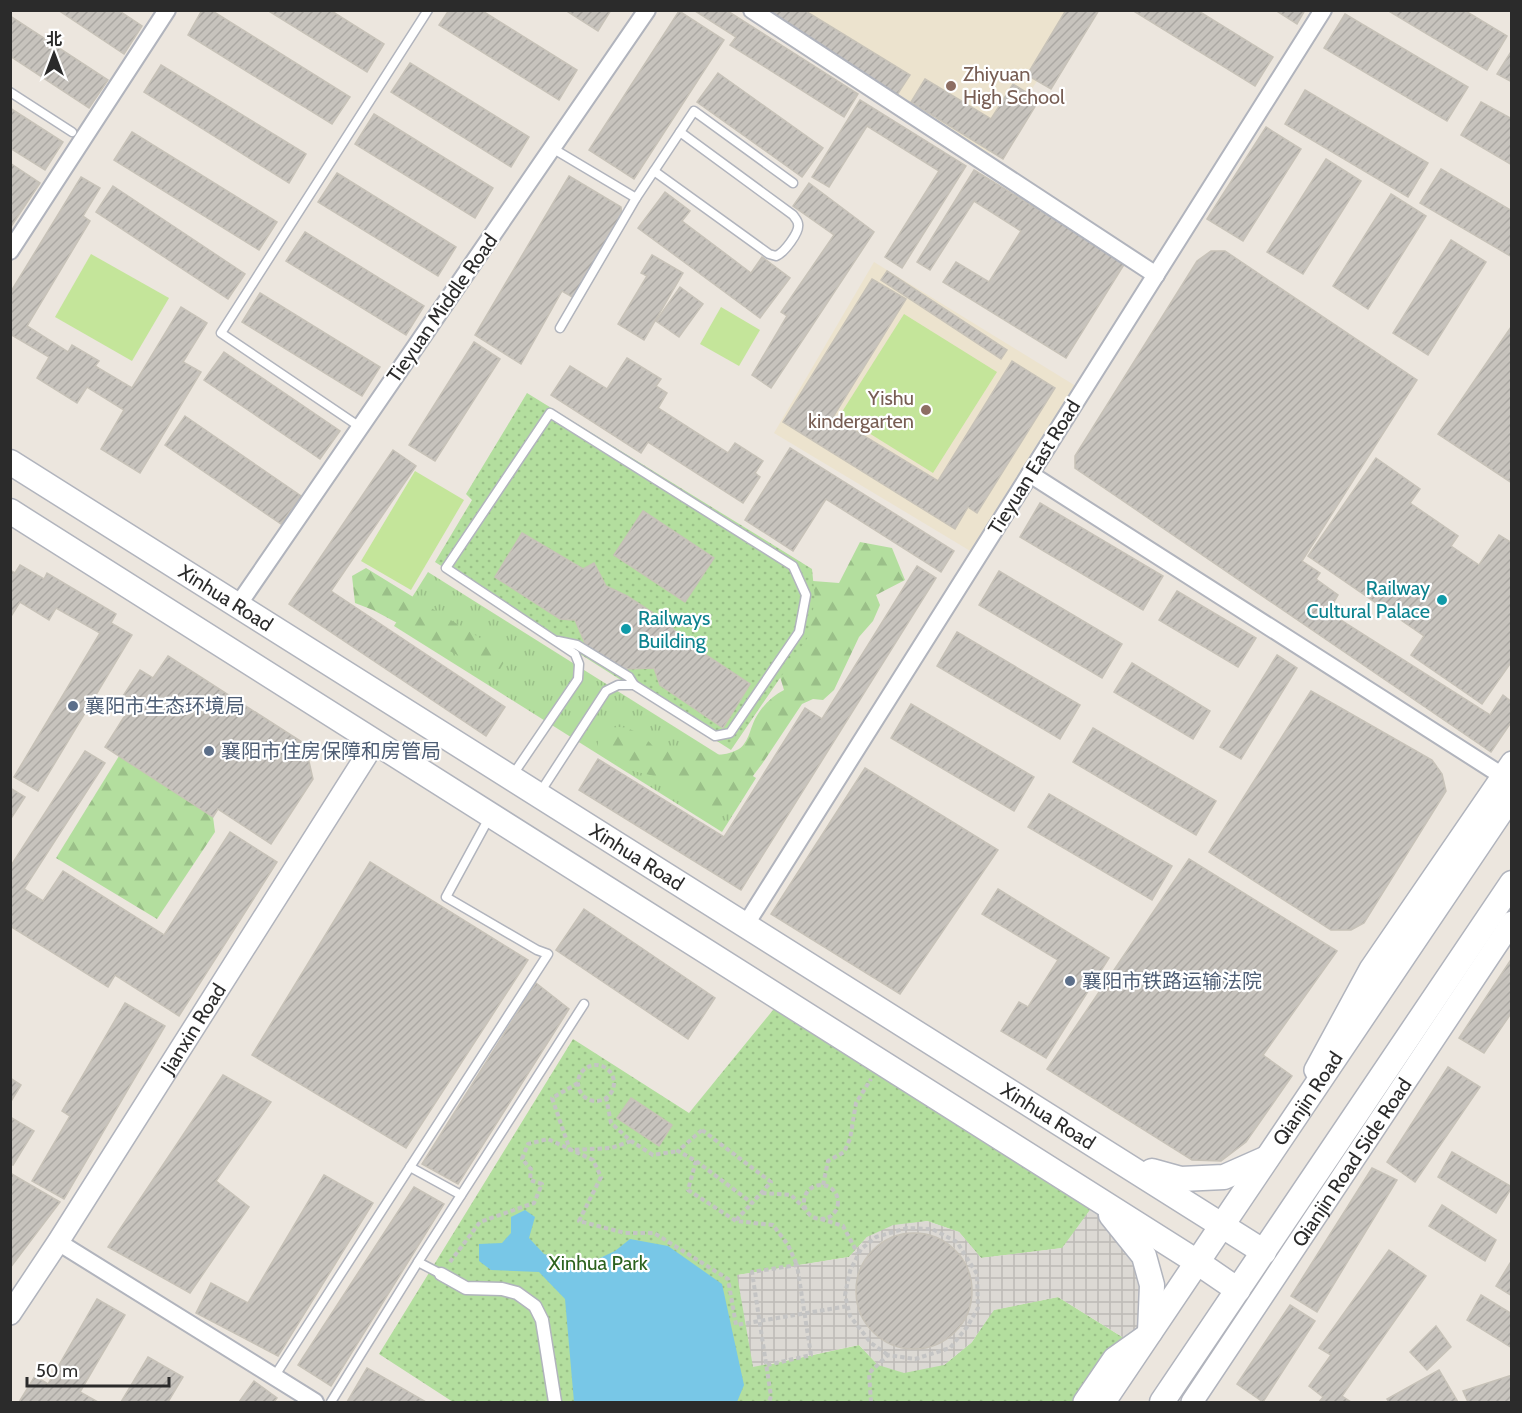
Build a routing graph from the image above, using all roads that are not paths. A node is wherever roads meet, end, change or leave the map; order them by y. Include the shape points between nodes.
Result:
1 (166, 10) edge
2 (428, 10) edge
3 (647, 10) edge
4 (752, 10) edge
5 (1323, 10) edge
6 (10, 92) edge
7 (72, 132) dead end
8 (680, 132) junction
9 (552, 148) junction
10 (654, 171) junction
11 (793, 183) dead end
12 (636, 198) junction
13 (10, 251) edge
14 (1156, 275) junction
15 (560, 328) dead end
16 (360, 427) junction
17 (10, 462) edge
18 (1030, 474) junction
19 (10, 511) edge
20 (238, 605) junction
21 (555, 640) junction
22 (634, 685) junction
23 (375, 742) junction
24 (512, 777) junction
25 (1509, 779) edge
26 (539, 794) junction
27 (490, 814) junction
28 (1512, 883) edge
29 (1512, 922) edge
30 (746, 924) junction
31 (584, 1004) dead end
32 (1270, 1154) junction
33 (1129, 1166) junction
34 (410, 1167) junction
35 (461, 1195) junction
36 (1098, 1199) junction
37 (1223, 1224) junction
38 (58, 1242) junction
39 (1264, 1252) junction
40 (418, 1262) junction
41 (1197, 1262) junction
42 (441, 1274) joint
43 (20, 1287) edge
44 (1238, 1290) junction
45 (10, 1314) edge
46 (1150, 1332) junction
47 (274, 1377) junction
48 (1179, 1400) edge
49 (315, 1402) edge
50 (331, 1402) edge
51 (555, 1402) edge
52 (1084, 1402) edge
53 (1103, 1402) edge

1 - 13 street
2 - 16 lane via 221,333
3 - 9 street, Tieyuan Middle Road
4 - 14 street
5 - 14 street, Tieyuan East Road
6 - 7 lane
8 - 10 lane
8 - 10 lane via 793,215 798,228 783,253 769,254
8 - 11 lane via 694,111
9 - 12 lane
9 - 16 street, Tieyuan Middle Road
10 - 12 lane
12 - 15 lane
14 - 18 street, Tieyuan East Road
16 - 20 street, Tieyuan Middle Road
17 - 20 main road, Xinhua Road
18 - 25 street
18 - 30 street, Tieyuan East Road
19 - 23 main road
20 - 24 main road, Xinhua Road
21 - 22 lane via 577,645 629,677
21 - 22 lane via 446,568 550,413 793,566 806,595 799,632 730,733 716,736
21 - 24 lane via 575,654 578,679
22 - 26 lane via 618,685 606,691
23 - 27 main road
23 - 38 street, Jianxin Road
24 - 26 main road, Xinhua Road
25 - 32 main road, Qianjin Road
26 - 30 main road, Xinhua Road
27 - 34 lane via 446,897 548,954
27 - 36 main road
28 - 39 main road
29 - 48 street, Qianjin Road Side Road
30 - 33 main road, Xinhua Road
31 - 35 lane
32 - 33 main road via 1224,1177 1181,1179
32 - 37 main road, Qianjin Road
33 - 37 main road, Xinhua Road
34 - 35 lane
34 - 47 lane
35 - 40 lane
36 - 41 main road
36 - 46 main road via 1144,1256 1152,1285
37 - 39 main road, Xinhua Road
37 - 41 main road, Qianjin Road
38 - 43 street, Jianxin Road
38 - 47 street
39 - 44 main road
40 - 42 lane
40 - 50 lane
41 - 44 main road
41 - 46 main road, Qianjin Road
42 - 51 street via 466,1288 517,1293 535,1306 542,1320
43 - 45 street, Jianxin Road
44 - 48 main road
46 - 52 street via 1114,1358
46 - 53 main road, Qianjin Road
47 - 49 street

